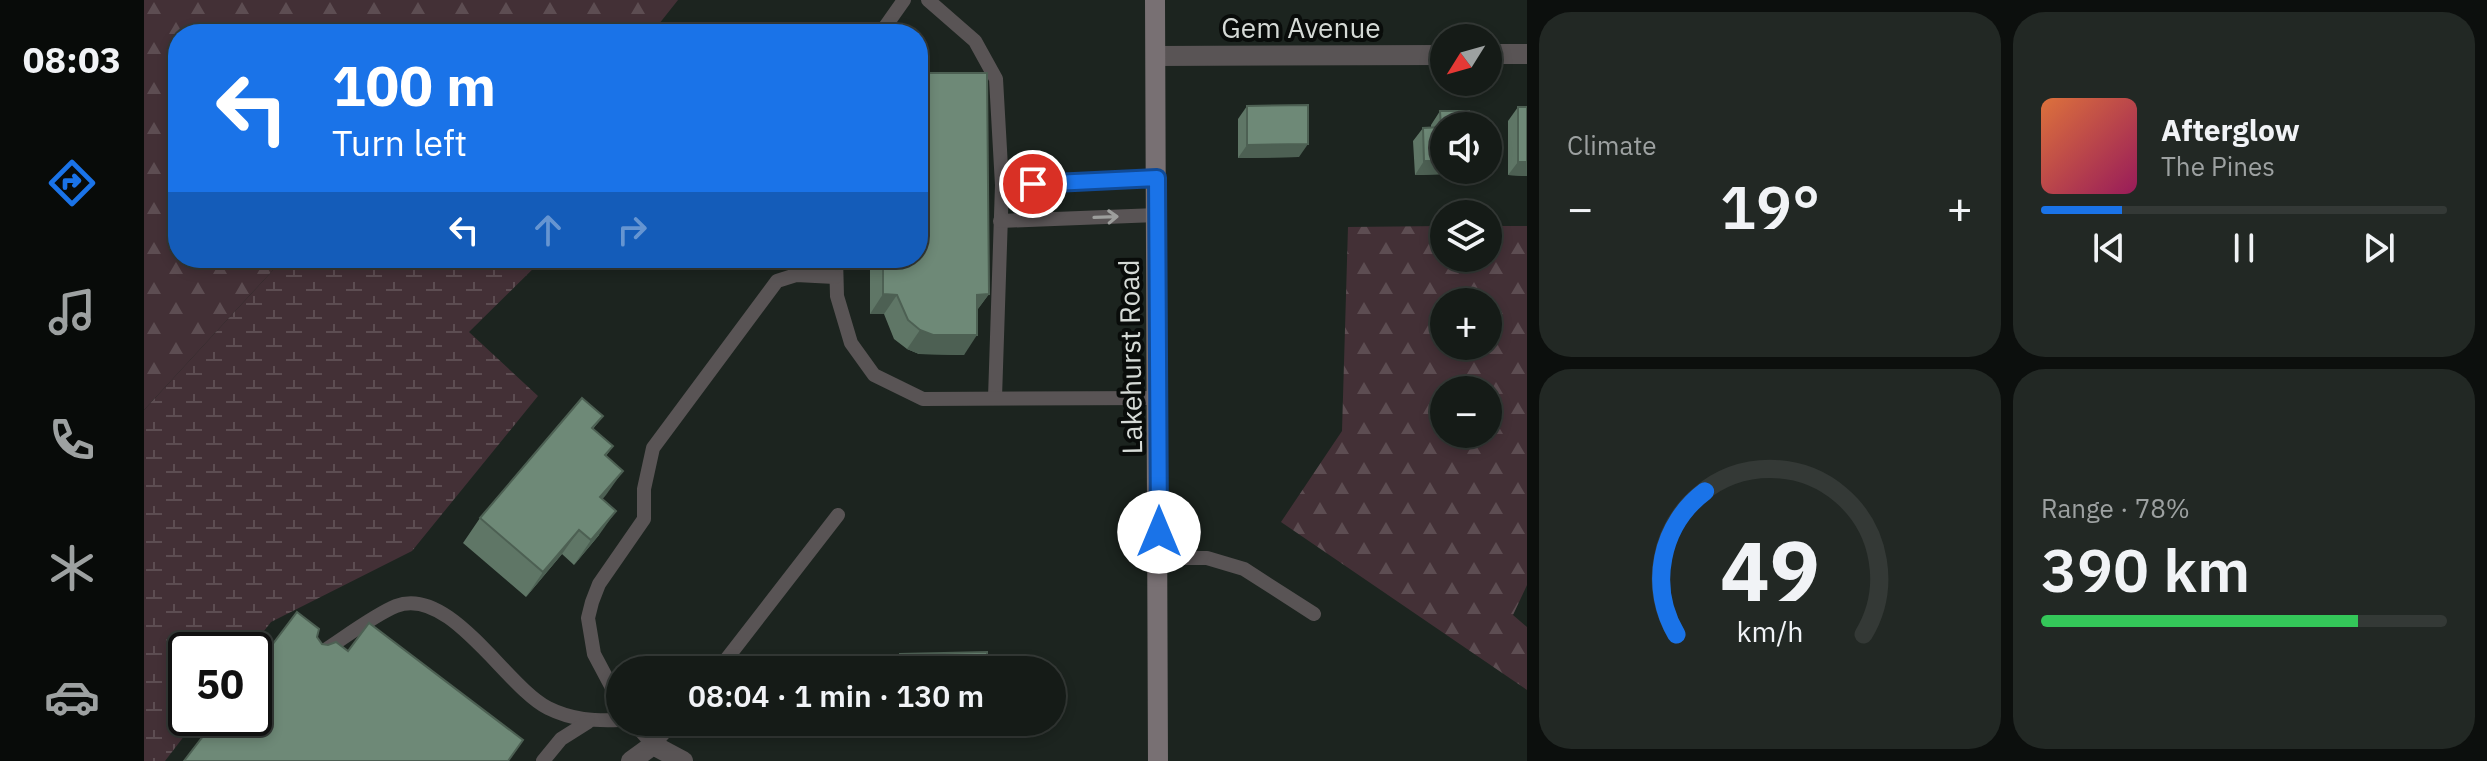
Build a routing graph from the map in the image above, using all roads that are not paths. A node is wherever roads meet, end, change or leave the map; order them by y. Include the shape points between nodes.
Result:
1 (904, 0) edge
2 (928, 0) edge
3 (1155, 0) edge
4 (887, 24) edge
5 (1502, 54) edge
6 (1527, 54) edge
7 (1430, 55) edge
8 (1157, 56) junction
9 (1157, 178) junction
10 (1002, 185) junction
11 (1157, 215) junction
12 (1000, 221) junction
13 (835, 268) edge
14 (835, 277) junction
15 (995, 398) junction
16 (1159, 398) junction
17 (838, 515) dead end
18 (1159, 558) junction
19 (1314, 614) dead end
20 (729, 656) edge
21 (310, 660) edge
22 (606, 677) edge
23 (606, 721) edge
24 (588, 722) junction
25 (645, 736) edge
26 (661, 736) edge
27 (653, 745) junction
28 (543, 761) edge
29 (631, 761) edge
30 (683, 761) edge
31 (1158, 761) edge

1 - 4 lane
2 - 10 lane via 975,41 996,79
3 - 8 main road, Lakehurst Road
5 - 6 street
7 - 8 street, Gem Avenue
8 - 9 main road, Lakehurst Road
9 - 10 lane
9 - 11 main road, Lakehurst Road
10 - 12 lane
12 -> 11 lane
11 - 16 main road, Lakehurst Road
12 - 15 lane
13 - 14 lane
14 - 15 lane via 851,343 874,375 923,399
14 - 22 lane via 796,275 777,281 653,448 644,519 599,584 588,618 594,654
15 - 16 lane
16 - 18 main road, Lakehurst Road
17 - 20 lane
18 - 19 lane via 1207,558 1244,569
18 - 31 main road, Lakehurst Road
21 - 24 lane via 396,606 425,605 455,623 546,707
23 - 24 lane
24 - 28 lane via 561,739
25 - 27 lane
26 - 27 lane
27 - 29 street
27 - 30 street

